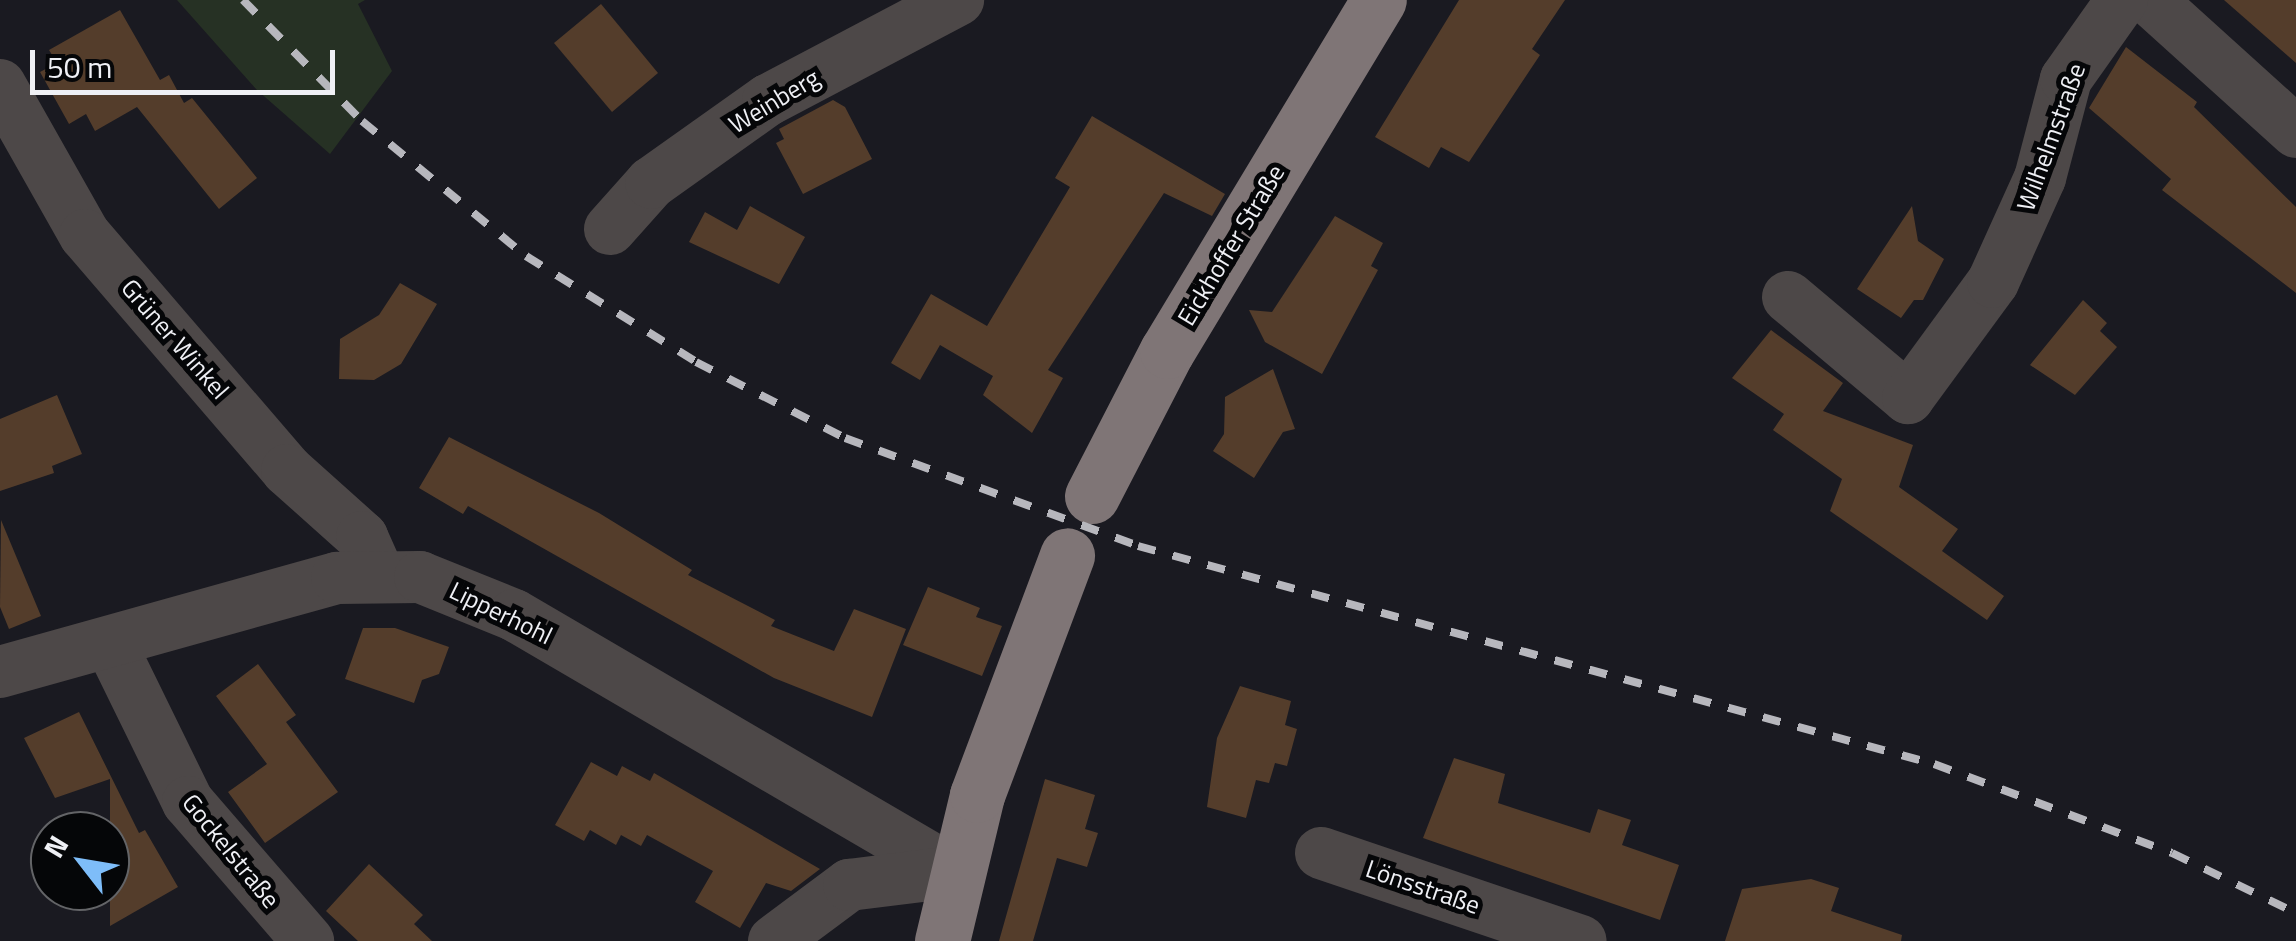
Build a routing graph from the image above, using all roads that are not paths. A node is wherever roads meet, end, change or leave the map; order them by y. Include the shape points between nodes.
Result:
1 (958, 0) edge
2 (1380, 0) edge
3 (2122, 0) edge
4 (2150, 0) edge
5 (0, 84) edge
6 (2296, 132) edge
7 (610, 229) dead end
8 (1788, 297) dead end
9 (1092, 496) dead end
10 (1067, 555) dead end
11 (377, 572) junction
12 (112, 647) junction
13 (0, 672) edge
14 (1321, 853) dead end
15 (954, 872) junction
16 (308, 941) edge
17 (774, 941) edge
18 (942, 941) edge
19 (1582, 941) edge

1 - 7 street, Weinberg via 768,100 651,183
2 - 9 main road, Eickhoffer Straße via 1167,351
3 - 8 street, Wilhelmstraße via 2066,79 2040,178 1994,282 1908,398
4 - 6 street
5 - 11 street, Grüner Winkel via 85,235 287,470 362,538
10 - 15 main road
11 - 12 street, Lipperhohl
11 - 15 street, Lipperhohl via 420,576 514,615
12 - 13 street, Lipperhohl
12 - 16 street, Gockelstraße via 188,802
14 - 19 street, Lönsstraße
15 - 17 street via 849,886
15 - 18 main road

